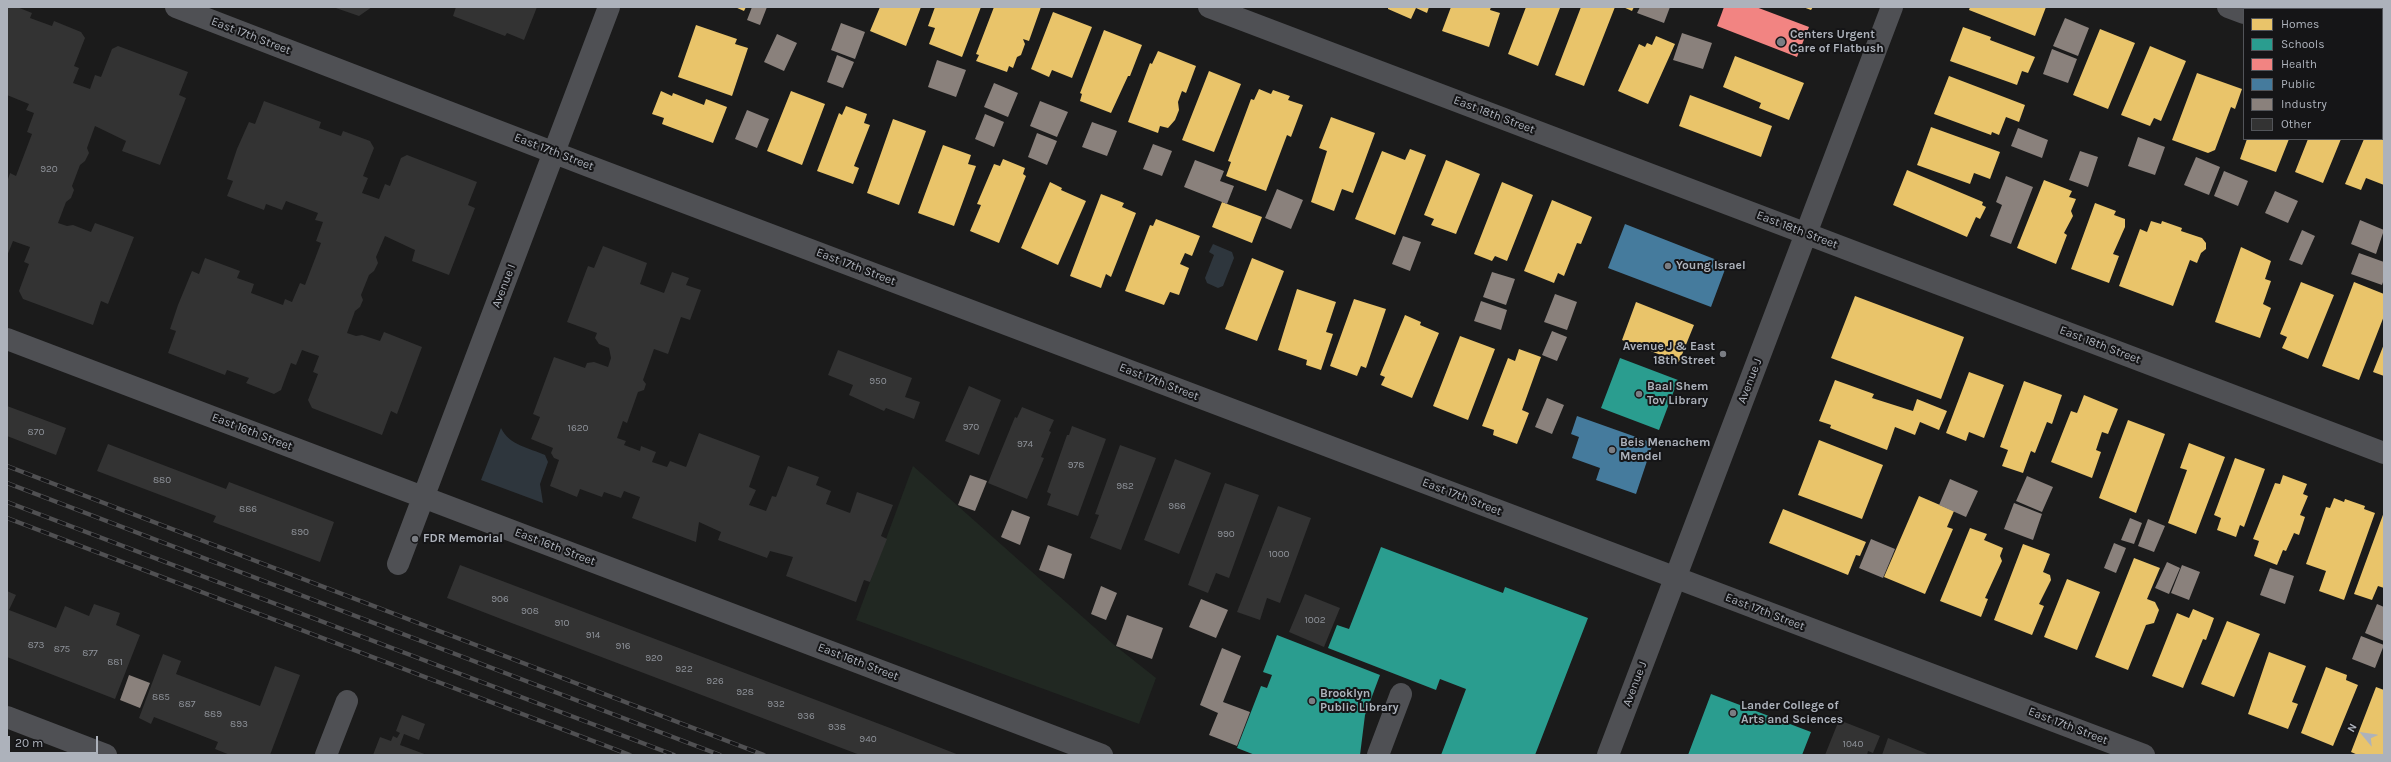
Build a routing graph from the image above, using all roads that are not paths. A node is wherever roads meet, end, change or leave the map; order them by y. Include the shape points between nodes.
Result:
1 (176, 7) edge
2 (609, 7) edge
3 (1209, 7) edge
4 (1892, 7) edge
5 (2228, 7) edge
6 (2243, 13) edge
7 (554, 152) junction
8 (1806, 233) junction
9 (7, 340) edge
10 (2384, 453) edge
11 (425, 498) junction
12 (398, 564) dead end
13 (1676, 578) junction
14 (1401, 694) dead end
15 (347, 701) dead end
16 (7, 717) edge
17 (106, 755) edge
18 (326, 755) edge
19 (1102, 755) edge
20 (1378, 755) edge
21 (1608, 755) edge
22 (2144, 755) edge

1 - 7 street, East 17th Street
2 - 7 street, Avenue I
3 - 8 street, East 18th Street
4 - 8 street, Avenue J
5 - 6 street
7 - 11 street, Avenue I
7 - 13 street, East 17th Street
8 - 10 street, East 18th Street
8 - 13 street, Avenue J
9 - 11 street, East 16th Street
11 - 12 street, Avenue I
11 - 19 street, East 16th Street
13 - 21 street, Avenue J
13 - 22 street, East 17th Street
14 - 20 street
15 - 18 street
16 - 17 street

